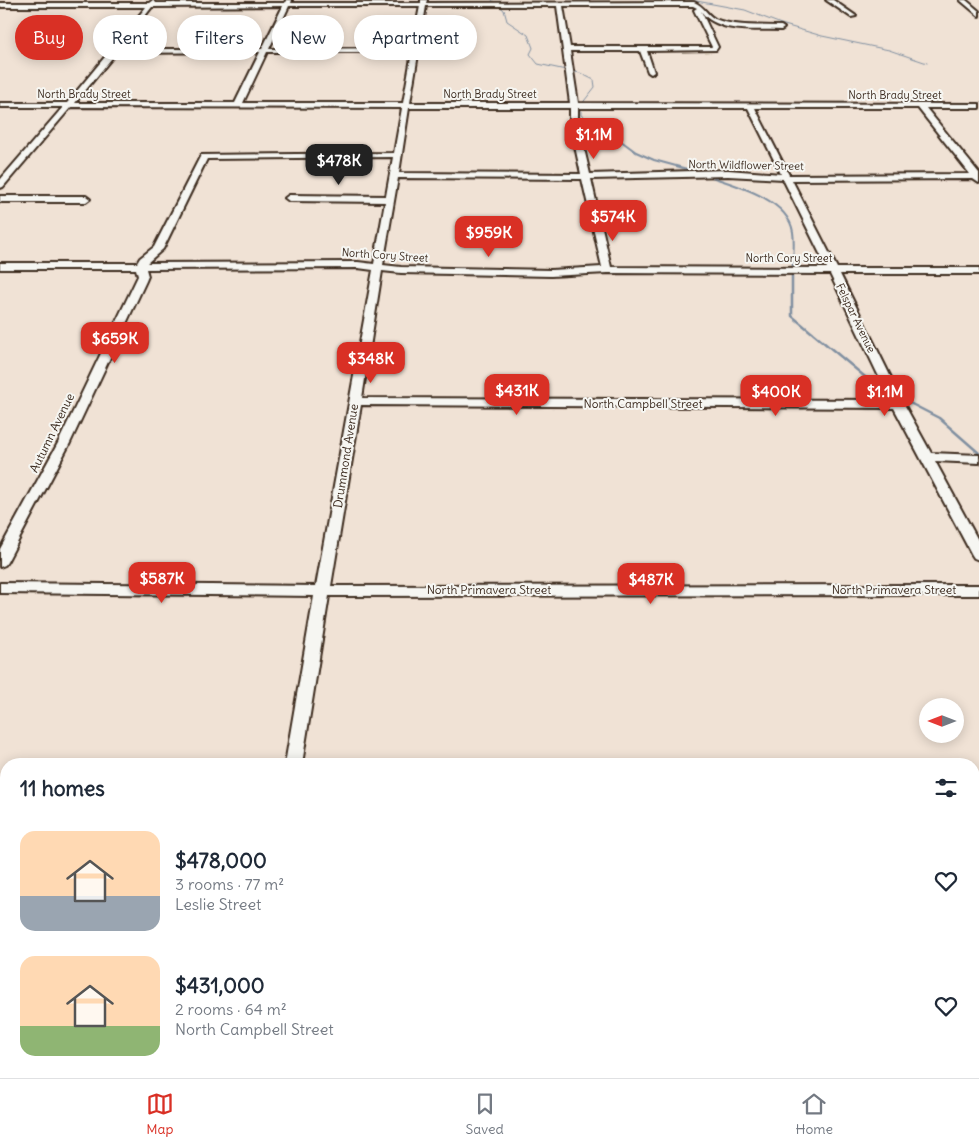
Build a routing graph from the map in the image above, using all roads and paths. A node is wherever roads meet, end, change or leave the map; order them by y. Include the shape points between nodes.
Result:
1 (829, 0) edge
2 (963, 0) edge
3 (152, 2) edge
4 (693, 2) edge
5 (288, 3) edge
6 (424, 3) edge
7 (560, 4) junction
8 (0, 5) edge
9 (13, 5) junction
10 (7, 11) dead end
11 (979, 14) edge
12 (142, 15) edge
13 (853, 16) dead end
14 (781, 28) dead end
15 (568, 49) junction
16 (643, 49) junction
17 (265, 50) junction
18 (354, 50) edge
19 (167, 51) edge
20 (106, 60) edge
21 (414, 60) edge
22 (651, 72) dead end
23 (0, 105) edge
24 (68, 105) junction
25 (238, 105) junction
26 (407, 105) junction
27 (573, 105) junction
28 (750, 105) junction
29 (920, 106) junction
30 (979, 106) edge
31 (396, 155) junction
32 (393, 175) junction
33 (585, 176) junction
34 (787, 177) junction
35 (978, 177) edge
36 (0, 185) edge
37 (289, 198) dead end
38 (389, 198) junction
39 (0, 199) edge
40 (86, 199) dead end
41 (0, 266) edge
42 (140, 266) junction
43 (378, 268) junction
44 (606, 270) junction
45 (834, 270) junction
46 (979, 271) edge
47 (355, 401) junction
48 (898, 404) junction
49 (926, 457) junction
50 (979, 459) edge
51 (979, 555) edge
52 (0, 562) edge
53 (0, 588) edge
54 (979, 590) edge
55 (323, 591) junction
56 (295, 758) edge

1 - 13 street
2 - 11 street
3 - 5 street
3 - 9 street
3 - 12 street
4 - 7 street
4 - 14 street via 713,20
4 - 16 street via 714,49
5 - 6 street
5 - 17 street
6 - 7 street
7 - 15 street
8 - 9 street
9 - 10 street
15 - 16 street
15 - 27 street
16 - 22 street
17 - 18 street
17 - 19 street
17 - 25 street
20 - 24 street
21 - 26 street, Drummond Avenue
23 - 24 street, North Brady Street
24 - 25 street, North Brady Street
24 - 36 street
25 - 26 street, North Brady Street
26 - 27 street, North Brady Street
26 - 31 street, Drummond Avenue
27 - 28 street, North Brady Street
27 - 33 street
28 - 29 street, North Brady Street
28 - 34 street, Felspar Avenue
29 - 30 street, North Brady Street
29 - 35 street
31 - 32 street, Drummond Avenue
31 - 42 street via 204,157 158,249
32 - 33 street, North Wildflower Street
32 - 38 street, Drummond Avenue
33 - 34 street, North Wildflower Street via 728,173
33 - 44 street
34 - 35 street, North Wildflower Street
34 - 45 street, Felspar Avenue
37 - 38 street
38 - 43 street, Drummond Avenue
39 - 40 street
41 - 42 street, North Cory Street
42 - 43 street, North Cory Street via 358,265
42 - 52 street, Autumn Avenue via 143,276 74,422
43 - 44 street, North Cory Street via 551,273
43 - 47 street, Drummond Avenue
44 - 45 street, North Cory Street
45 - 46 street, North Cory Street
45 - 48 street, Felspar Avenue
47 - 48 street, North Campbell Street
47 - 55 street, Drummond Avenue
48 - 49 street, Felspar Avenue
49 - 50 street
49 - 51 street, Felspar Avenue
53 - 55 street, North Primavera Street
54 - 55 street, North Primavera Street
55 - 56 street, Drummond Avenue

